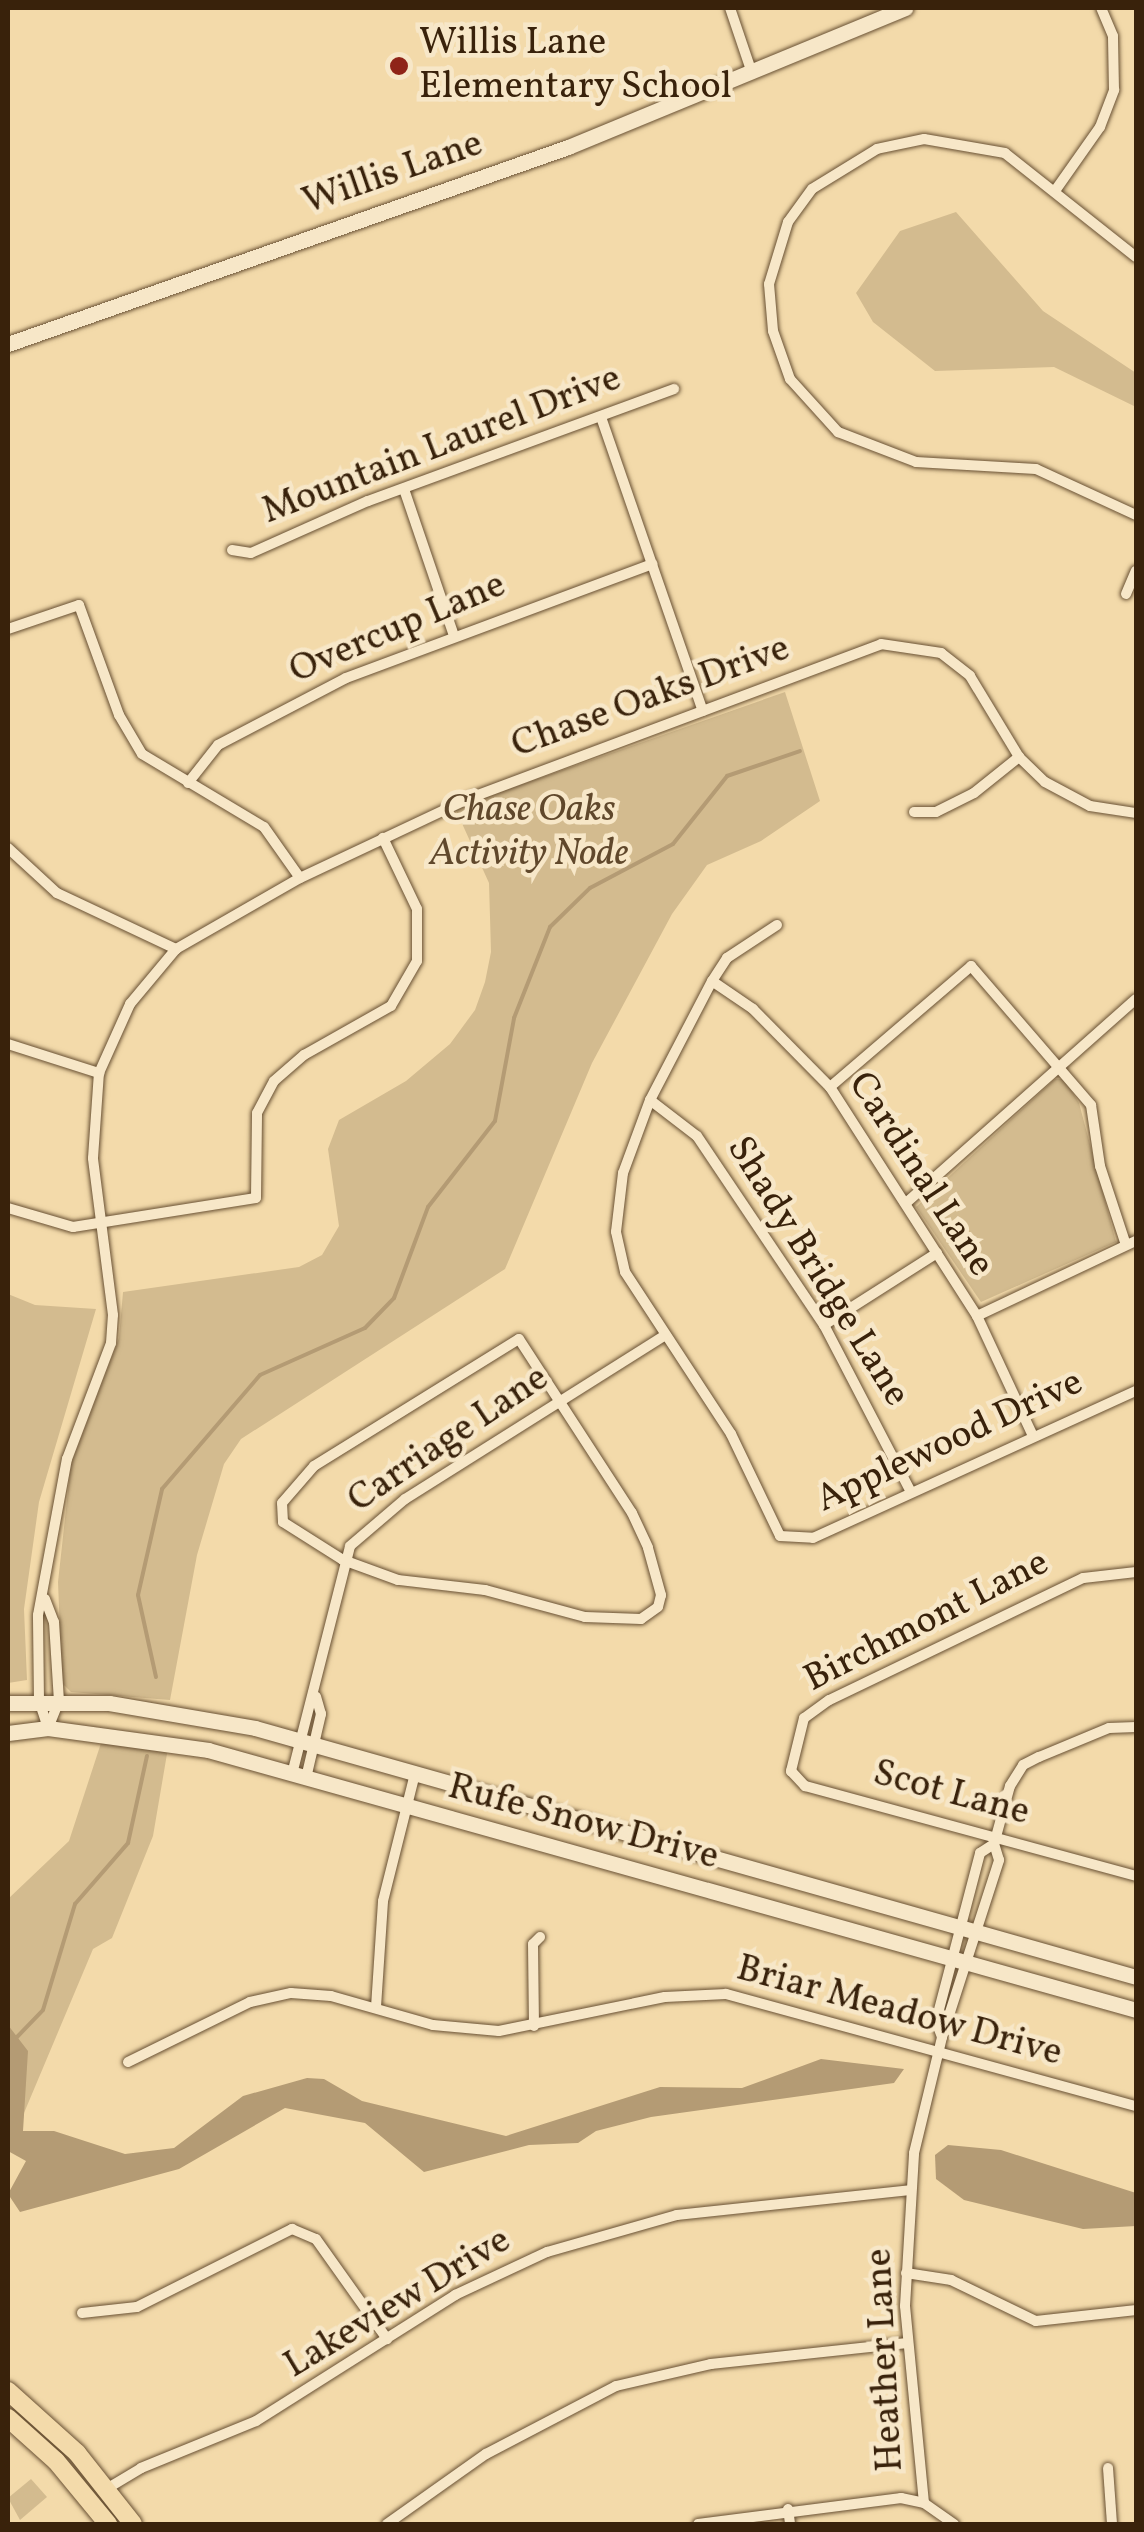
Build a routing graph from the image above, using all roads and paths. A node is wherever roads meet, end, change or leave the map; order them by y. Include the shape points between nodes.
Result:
1 (730, 8) edge
2 (906, 8) edge
3 (1101, 8) edge
4 (752, 73) junction
5 (1057, 188) junction
6 (1136, 257) edge
7 (8, 344) edge
8 (674, 389) dead end
9 (600, 417) junction
10 (404, 489) junction
11 (1136, 515) edge
12 (232, 550) dead end
13 (652, 564) junction
14 (1136, 571) edge
15 (1126, 594) dead end
16 (8, 629) edge
17 (454, 633) junction
18 (703, 711) junction
19 (1020, 757) junction
20 (188, 783) junction
21 (914, 812) dead end
22 (1136, 813) edge
23 (383, 838) junction
24 (8, 848) edge
25 (300, 878) junction
26 (778, 924) dead end
27 (176, 949) junction
28 (712, 981) junction
29 (1136, 999) edge
30 (8, 1044) edge
31 (1060, 1065) junction
32 (99, 1073) junction
33 (830, 1087) junction
34 (650, 1100) junction
35 (906, 1203) junction
36 (8, 1208) edge
37 (104, 1224) junction
38 (1131, 1243) edge
39 (937, 1254) junction
40 (977, 1316) junction
41 (824, 1324) junction
42 (665, 1335) junction
43 (1136, 1391) edge
44 (559, 1402) junction
45 (1033, 1436) junction
46 (911, 1492) junction
47 (343, 1560) junction
48 (1136, 1572) edge
49 (46, 1599) junction
50 (39, 1701) junction
51 (59, 1701) junction
52 (8, 1703) edge
53 (1136, 1727) edge
54 (48, 1728) junction
55 (8, 1733) edge
56 (308, 1745) junction
57 (415, 1774) junction
58 (299, 1776) junction
59 (792, 1776) joint
60 (408, 1808) junction
61 (601, 1828) junction
62 (995, 1840) junction
63 (592, 1858) junction
64 (1136, 1876) edge
65 (961, 1930) junction
66 (978, 1934) junction
67 (540, 1937) dead end
68 (960, 1962) junction
69 (1136, 1977) edge
70 (376, 2007) junction
71 (1136, 2010) edge
72 (534, 2026) junction
73 (938, 2050) junction
74 (128, 2062) dead end
75 (1136, 2106) edge
76 (910, 2190) junction
77 (906, 2273) junction
78 (1136, 2310) edge
79 (82, 2313) dead end
80 (387, 2339) junction
81 (907, 2343) junction
82 (8, 2392) edge
83 (8, 2418) edge
84 (1108, 2468) dead end
85 (108, 2488) junction
86 (924, 2503) junction
87 (788, 2509) junction
88 (108, 2524) edge
89 (133, 2524) edge
90 (387, 2524) edge
91 (698, 2524) edge
92 (790, 2524) edge
93 (954, 2524) edge
94 (1112, 2524) edge

1 - 4 street
2 - 4 main road, Willis Lane
3 - 5 street via 1113,36 1114,90 1100,127
4 - 7 main road, Willis Lane via 568,148
5 - 6 street
5 - 11 street via 1005,153 942,139 876,148 838,167 812,189 785,229 769,284 773,331 805,400 862,445 916,462 1036,468
8 - 9 street, Mountain Laurel Drive
9 - 10 street, Mountain Laurel Drive
9 - 13 street
10 - 12 street, Mountain Laurel Drive via 250,553
10 - 17 street
13 - 17 street, Overcup Lane
13 - 18 street
14 - 15 street
16 - 20 street via 79,604 132,738 157,768
17 - 20 street, Overcup Lane via 233,735
18 - 19 street, Chase Oaks Drive via 864,648 912,644 942,653 970,676
18 - 23 street, Chase Oaks Drive via 554,763
19 - 21 street via 974,793 936,812
19 - 22 street, Chase Oaks Drive via 1064,794
20 - 25 street via 264,827
23 - 25 street, Chase Oaks Drive
23 - 37 street via 418,910 417,961 391,1006 304,1055 274,1081 256,1113 256,1198
24 - 27 street via 43,884
25 - 27 street, Chase Oaks Drive
26 - 28 street via 727,958
27 - 32 street, Chase Oaks Drive via 130,1004
28 - 33 street, Cardinal Lane via 754,1008
28 - 34 street
29 - 31 street
30 - 32 street
31 - 33 street via 972,966
31 - 35 street
31 - 38 street via 1091,1105 1100,1166
32 - 37 street, Chase Oaks Drive via 93,1158
33 - 35 street, Cardinal Lane
34 - 41 street, Shady Bridge Lane via 697,1136
34 - 42 street via 623,1173 616,1214 625,1272
35 - 39 street, Cardinal Lane
36 - 37 street via 73,1227
37 - 49 street, Chase Oaks Drive via 114,1288 110,1342 67,1460
38 - 40 street
39 - 40 street, Cardinal Lane
39 - 41 street
40 - 45 street, Cardinal Lane
41 - 46 street, Shady Bridge Lane
42 - 44 street, Carriage Lane
42 - 46 street, Applewood Drive via 731,1434 771,1522 787,1538 812,1538
43 - 45 street, Applewood Drive
44 - 47 street, Carriage Lane via 392,1508
44 - 47 street via 519,1340 314,1466 282,1503 283,1522
44 - 47 street via 648,1548 661,1595 651,1614 632,1620 585,1617 486,1590 398,1580
45 - 46 street, Applewood Drive
47 - 56 street, Carriage Lane via 316,1698 322,1714
48 - 59 street, Birchmont Lane via 1082,1578 813,1709 798,1730
49 - 50 street, Chase Oaks Drive via 38,1615
49 - 51 street, Chase Oaks Drive via 54,1622
50 - 51 main road, Rufe Snow Drive
50 - 52 main road, Rufe Snow Drive
50 - 54 street, Chase Oaks Drive
51 - 54 street, Chase Oaks Drive
51 - 56 main road, Rufe Snow Drive via 172,1709
53 - 62 street, Heather Lane via 1110,1728 1023,1766
54 - 55 main road, Rufe Snow Drive
54 - 58 main road, Rufe Snow Drive via 166,1742
56 - 57 main road, Rufe Snow Drive
56 - 58 street, Carriage Lane
57 - 60 street
57 - 61 main road, Rufe Snow Drive
58 - 60 main road, Rufe Snow Drive
59 - 62 street, Scot Lane via 805,1786
60 - 63 main road, Rufe Snow Drive
60 - 70 street via 383,1902
61 - 63 main road
61 - 65 main road, Rufe Snow Drive
62 - 64 street, Scot Lane
62 - 65 street, Heather Lane via 980,1853
62 - 66 street, Heather Lane via 999,1860
63 - 68 main road, Rufe Snow Drive
65 - 66 main road, Rufe Snow Drive
65 - 68 street, Heather Lane
66 - 68 street, Heather Lane
66 - 69 main road, Rufe Snow Drive
67 - 72 street via 533,1944
68 - 71 main road, Rufe Snow Drive
68 - 73 street, Heather Lane
70 - 72 street, Briar Meadow Drive via 453,2028
70 - 74 street, Briar Meadow Drive via 309,1993 270,1996
72 - 73 street, Briar Meadow Drive via 666,1997 726,1994
73 - 75 street, Briar Meadow Drive
73 - 76 street, Heather Lane
76 - 77 street, Heather Lane
76 - 80 street, Lakeview Drive via 832,2194 610,2230 494,2273
77 - 78 street via 951,2280 1036,2320
77 - 81 street, Heather Lane
79 - 80 street via 137,2307 292,2229 316,2240
80 - 85 street, Lakeview Drive via 256,2421 140,2468
81 - 86 street, Heather Lane
81 - 90 street via 711,2364 616,2386 486,2454
82 - 85 main road
83 - 88 main road via 56,2461
84 - 94 street
85 - 89 main road
86 - 87 street via 901,2498
86 - 93 street
87 - 91 street
87 - 92 street

